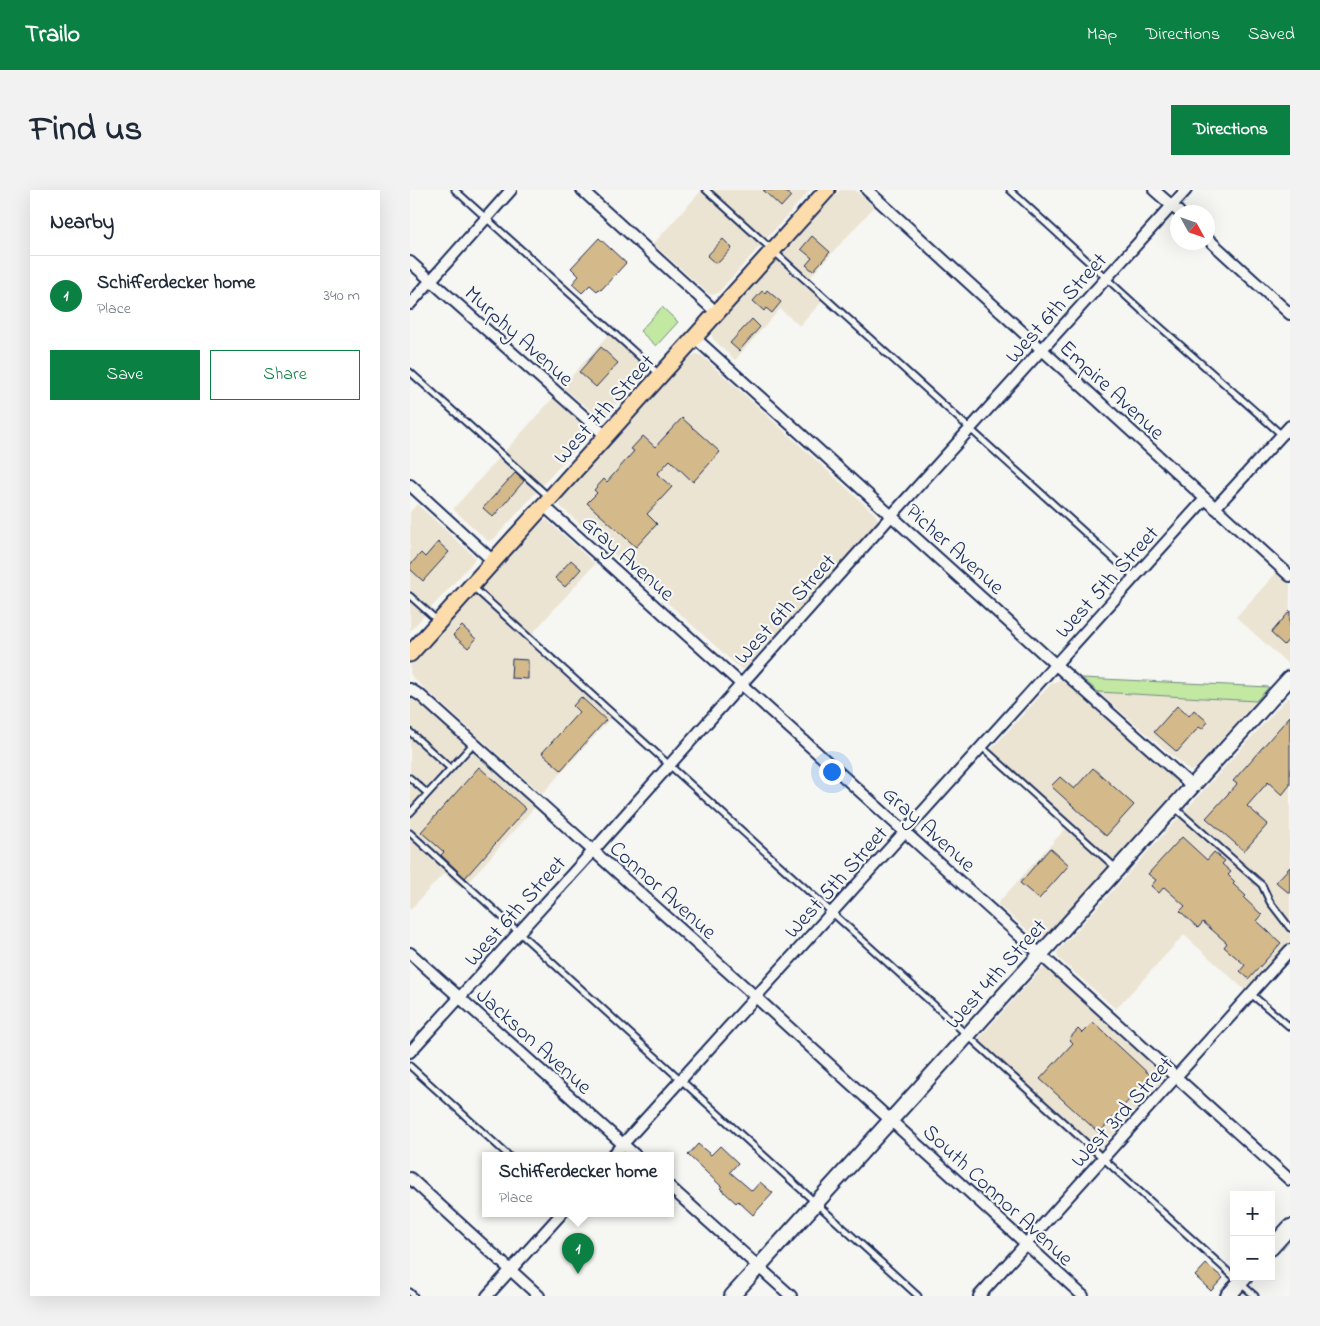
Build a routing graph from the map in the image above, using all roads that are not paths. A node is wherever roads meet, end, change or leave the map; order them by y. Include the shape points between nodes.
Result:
1 (455, 190) edge
2 (511, 190) edge
3 (582, 190) edge
4 (706, 190) edge
5 (827, 190) edge
6 (867, 190) edge
7 (1010, 190) edge
8 (1154, 190) edge
9 (1186, 190) edge
10 (1171, 205) edge
11 (1177, 205) edge
12 (1170, 214) edge
13 (486, 218) junction
14 (1215, 245) edge
15 (773, 250) junction
16 (410, 262) edge
17 (1107, 278) junction
18 (431, 281) junction
19 (410, 304) edge
20 (717, 313) junction
21 (1290, 314) edge
22 (695, 338) junction
23 (1043, 350) junction
24 (410, 372) edge
25 (661, 375) junction
26 (1290, 426) edge
27 (971, 428) junction
28 (1282, 434) junction
29 (606, 436) junction
30 (410, 485) edge
31 (1205, 499) junction
32 (547, 502) junction
33 (1215, 508) junction
34 (892, 515) junction
35 (494, 561) junction
36 (1290, 576) edge
37 (1134, 578) junction
38 (471, 586) junction
39 (410, 596) edge
40 (439, 622) junction
41 (410, 654) edge
42 (1056, 665) junction
43 (1290, 678) edge
44 (742, 684) junction
45 (410, 689) edge
46 (410, 732) edge
47 (474, 743) junction
48 (981, 746) junction
49 (669, 765) junction
50 (450, 768) junction
51 (410, 778) edge
52 (1192, 786) junction
53 (427, 793) junction
54 (1174, 806) junction
55 (410, 813) edge
56 (905, 832) junction
57 (410, 833) edge
58 (593, 851) junction
59 (1117, 869) junction
60 (832, 913) junction
61 (1290, 928) edge
62 (518, 932) junction
63 (1290, 950) edge
64 (410, 953) edge
65 (1041, 954) junction
66 (1251, 994) junction
67 (459, 997) junction
68 (755, 997) junction
69 (1290, 1027) edge
70 (967, 1036) junction
71 (410, 1052) edge
72 (410, 1066) edge
73 (1177, 1077) junction
74 (681, 1081) junction
75 (890, 1120) junction
76 (623, 1144) junction
77 (505, 1152) edge
78 (616, 1152) edge
79 (632, 1152) edge
80 (1103, 1159) junction
81 (410, 1178) edge
82 (1290, 1180) edge
83 (674, 1191) edge
84 (815, 1204) junction
85 (558, 1217) edge
86 (1290, 1227) edge
87 (1026, 1244) junction
88 (1275, 1244) edge
89 (759, 1267) junction
90 (511, 1270) junction
91 (1230, 1271) edge
92 (1236, 1281) edge
93 (1241, 1281) edge
94 (410, 1292) edge
95 (414, 1296) edge
96 (488, 1296) edge
97 (539, 1296) edge
98 (732, 1296) edge
99 (791, 1296) edge
100 (918, 1296) edge
101 (979, 1296) edge
102 (1083, 1296) edge
103 (1228, 1296) edge
104 (1255, 1296) edge

1 - 13 lane
2 - 13 street
3 - 20 street
4 - 15 lane
5 - 15 main road, West 7th Street
6 - 23 street, Empire Avenue
7 - 17 lane
8 - 10 street
9 - 11 street, West 6th Street
12 - 17 street, West 6th Street
13 - 18 street
13 - 25 lane
14 - 21 street
15 - 20 main road, West 7th Street
15 - 27 lane
16 - 18 street, Murphy Avenue
17 - 23 street, West 6th Street
17 - 28 lane
18 - 19 street
18 - 29 street, Murphy Avenue
20 - 22 main road, West 7th Street
22 - 25 main road, West 7th Street
22 - 34 street, Picher Avenue
23 - 27 street, West 6th Street
23 - 31 street, Empire Avenue
24 - 32 lane
25 - 29 main road, West 7th Street
26 - 28 street
27 - 34 street, West 6th Street
27 - 37 lane
28 - 33 street
29 - 32 main road, West 7th Street
30 - 35 street
31 - 33 street, Empire Avenue
31 - 37 street, West 5th Street
32 - 35 main road, West 7th Street
32 - 44 street, Gray Avenue
33 - 36 street, Empire Avenue
34 - 42 street, Picher Avenue
34 - 44 street, West 6th Street
35 - 38 main road, West 7th Street
37 - 42 street, West 5th Street
38 - 40 main road, West 7th Street
38 - 49 lane
39 - 40 lane
40 - 41 main road, West 7th Street
42 - 48 street, West 5th Street
42 - 52 street, Picher Avenue
43 - 52 street, West 4th Street
44 - 49 street, West 6th Street
44 - 56 street, Gray Avenue
45 - 47 street, Connor Avenue
46 - 50 lane
47 - 50 lane
47 - 58 street, Connor Avenue
48 - 56 street, West 5th Street
48 - 59 lane
49 - 58 street, West 6th Street
49 - 60 lane
50 - 53 lane
51 - 53 lane
52 - 54 street, West 4th Street
53 - 55 lane
54 - 59 street, West 4th Street
54 - 61 lane via 1262,885 1270,902
56 - 60 street, West 5th Street
56 - 65 street, Gray Avenue
57 - 62 lane
58 - 62 street, West 6th Street
58 - 68 street, Connor Avenue
59 - 65 street, West 4th Street
60 - 68 street, West 5th Street
60 - 70 lane
62 - 67 street, West 6th Street
62 - 74 lane
63 - 66 street, West 3rd Street
64 - 67 street, Jackson Avenue
65 - 70 street, West 4th Street
65 - 73 street, Gray Avenue
66 - 69 lane
66 - 73 street, West 3rd Street
67 - 71 street, West 6th Street
67 - 76 street, Jackson Avenue
68 - 74 street, West 5th Street
68 - 75 street, Connor Avenue
70 - 75 street, West 4th Street
70 - 80 lane
72 - 77 lane
73 - 80 street, West 3rd Street
73 - 82 street, Gray Avenue
74 - 76 street, West 5th Street
74 - 84 lane
75 - 84 street, West 4th Street
75 - 87 street, South Connor Avenue
76 - 78 street, West 5th Street
76 - 79 street, Jackson Avenue
80 - 87 street, West 3rd Street
80 - 91 lane
81 - 90 street
83 - 89 street
84 - 89 street, West 4th Street
84 - 100 lane
85 - 90 street
86 - 88 street
87 - 101 street, West 3rd Street
87 - 102 street, South Connor Avenue
89 - 98 street, West 4th Street
89 - 99 street
90 - 96 street
90 - 97 street
92 - 103 street
93 - 104 lane
94 - 95 lane

